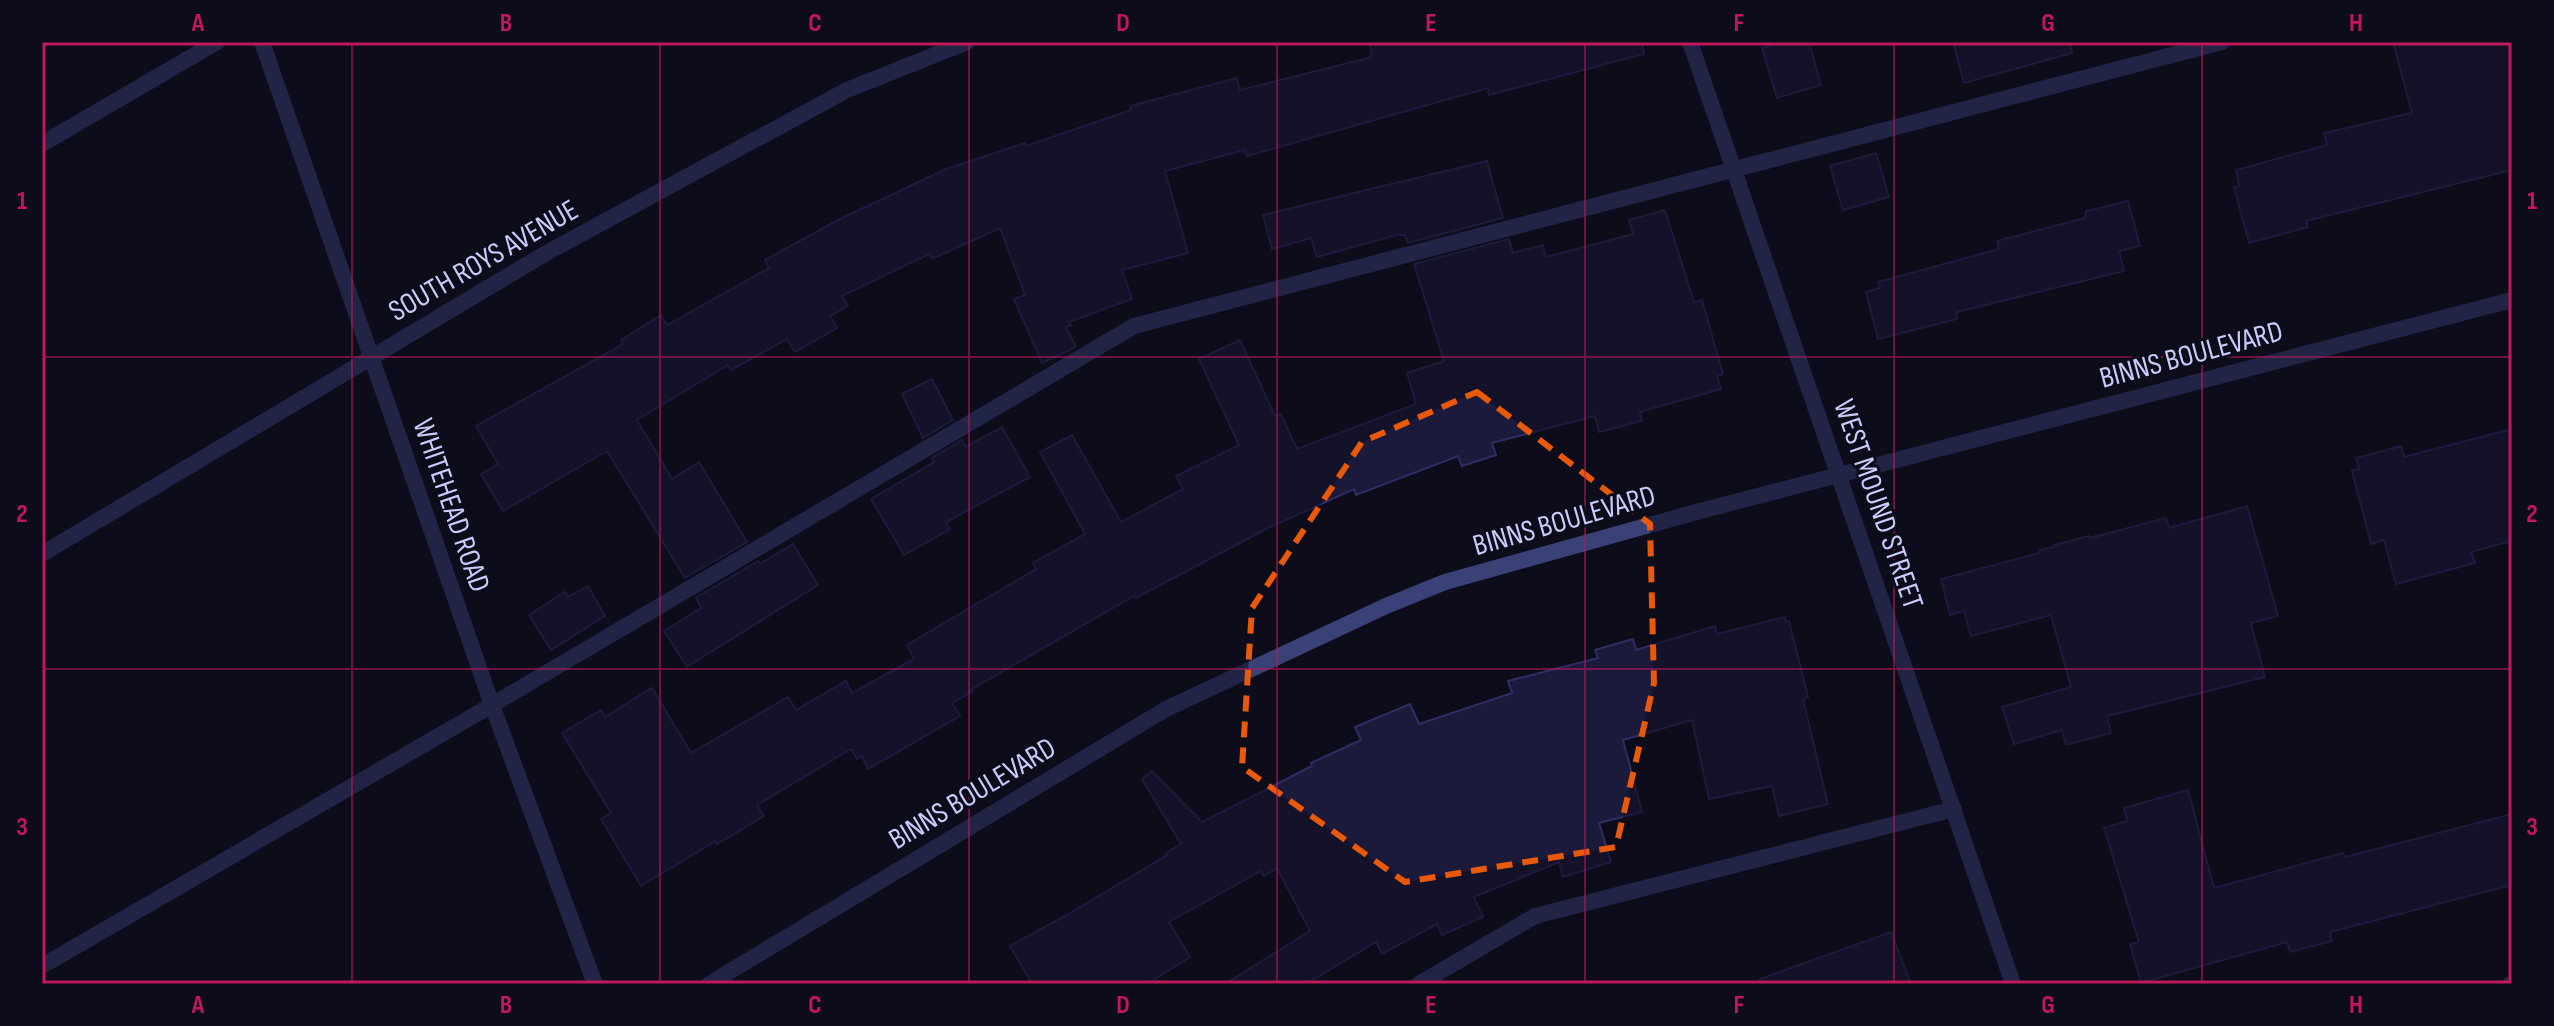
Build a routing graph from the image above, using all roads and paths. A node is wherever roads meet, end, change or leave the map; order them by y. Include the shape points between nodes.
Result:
1 (217, 42) edge
2 (262, 42) edge
3 (967, 42) edge
4 (1690, 42) edge
5 (2222, 42) edge
6 (42, 144) edge
7 (1735, 171) junction
8 (2512, 300) edge
9 (372, 358) junction
10 (1839, 474) junction
11 (42, 554) edge
12 (492, 705) junction
13 (1954, 809) junction
14 (42, 966) edge
15 (595, 984) edge
16 (709, 984) edge
17 (1419, 984) edge
18 (2013, 984) edge

1 - 6 street
2 - 9 street, WHITEHEAD ROAD
3 - 9 street, SOUTH ROYS AVENUE via 847,90 548,252
4 - 7 street, WEST MOUND STREET
5 - 7 street
7 - 10 street, WEST MOUND STREET
7 - 12 street via 1134,326
8 - 10 street, BINNS BOULEVARD
9 - 11 street, SOUTH ROYS AVENUE
9 - 12 street, WHITEHEAD ROAD
10 - 13 street, WEST MOUND STREET
10 - 16 street, BINNS BOULEVARD via 1445,582 1386,606 1166,709
12 - 14 street
12 - 15 street, WHITEHEAD ROAD
13 - 17 street via 1535,916
13 - 18 street, WEST MOUND STREET

